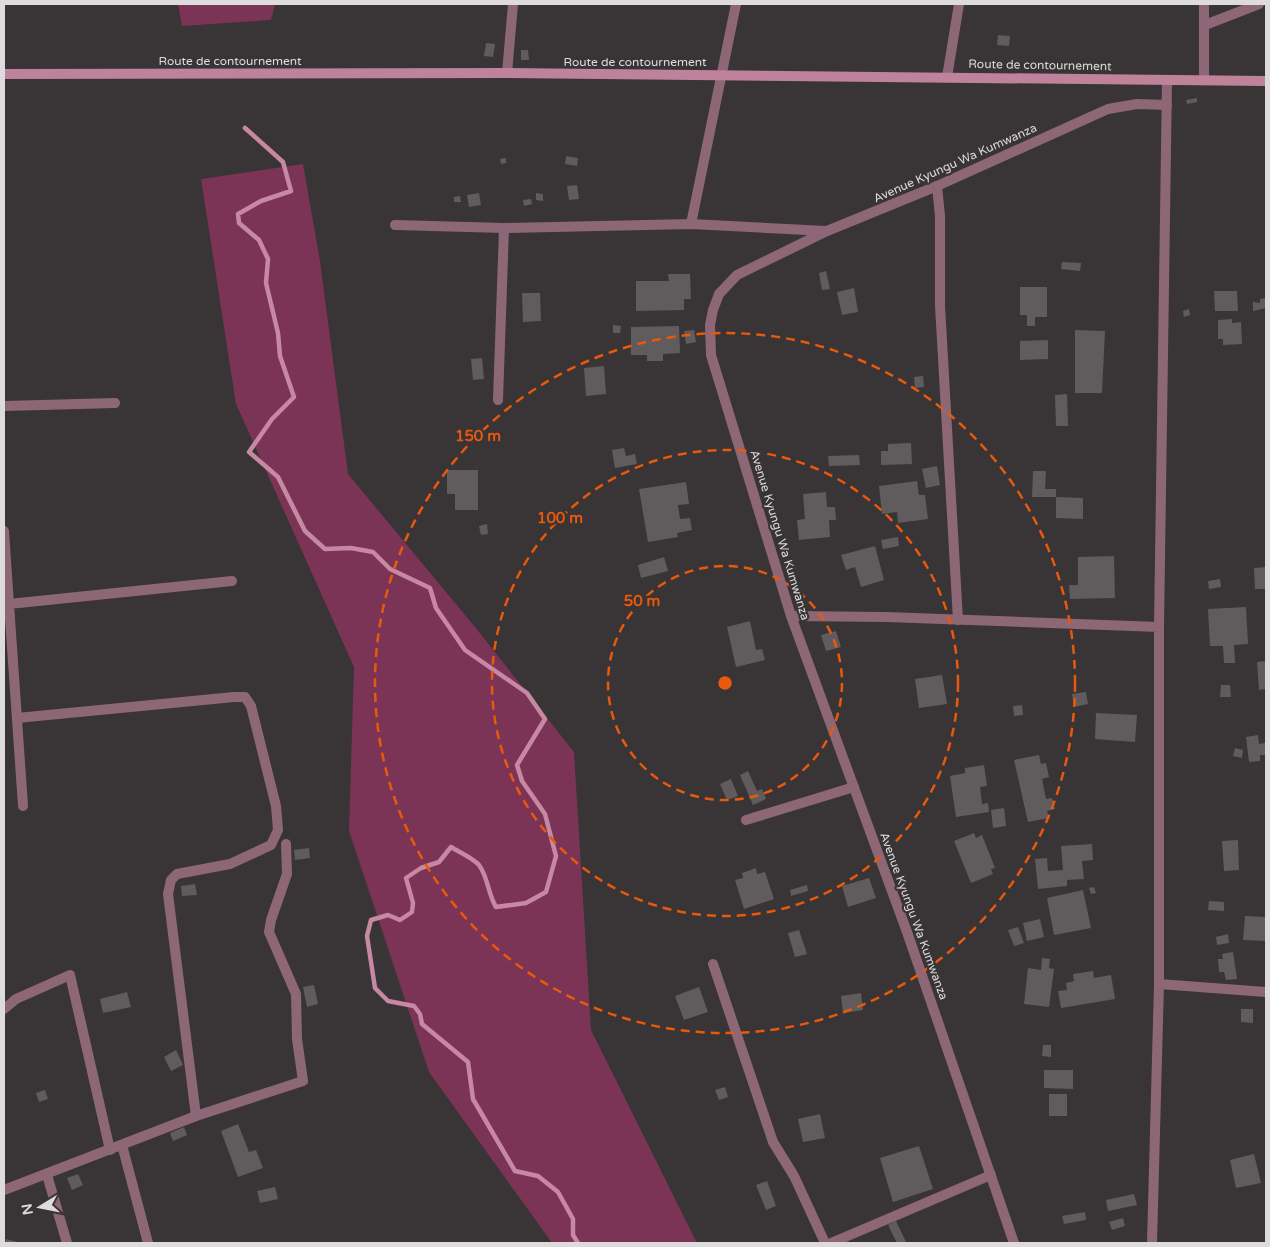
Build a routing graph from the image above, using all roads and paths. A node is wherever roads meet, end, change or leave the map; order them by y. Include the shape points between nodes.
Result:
1 (513, 4) edge
2 (736, 4) edge
3 (959, 4) edge
4 (1204, 4) edge
5 (1259, 4) edge
6 (1204, 25) junction
7 (507, 73) junction
8 (4, 74) edge
9 (723, 75) junction
10 (947, 77) junction
11 (1167, 80) junction
12 (1204, 80) junction
13 (1266, 81) edge
14 (1167, 105) junction
15 (937, 186) junction
16 (691, 224) junction
17 (395, 225) dead end
18 (504, 228) junction
19 (827, 231) junction
20 (498, 400) dead end
21 (115, 403) dead end
22 (4, 406) edge
23 (4, 531) edge
24 (232, 581) dead end
25 (6, 605) edge
26 (791, 616) junction
27 (958, 620) junction
28 (1159, 627) junction
29 (17, 718) junction
30 (854, 787) junction
31 (23, 806) dead end
32 (746, 820) dead end
33 (286, 844) dead end
34 (713, 964) dead end
35 (1159, 984) junction
36 (1266, 992) edge
37 (4, 1010) edge
38 (196, 1116) junction
39 (122, 1146) junction
40 (110, 1150) junction
41 (47, 1175) junction
42 (991, 1175) junction
43 (4, 1190) edge
44 (66, 1243) edge
45 (148, 1243) edge
46 (824, 1243) edge
47 (831, 1243) edge
48 (1014, 1243) edge
49 (1152, 1243) edge

1 - 7 street
2 - 9 street
3 - 10 street
4 - 6 street
5 - 6 street
6 - 12 street
7 - 8 street, Route de contournement
7 - 9 street, Route de contournement
9 - 10 street, Route de contournement
9 - 16 street
10 - 11 street, Route de contournement
11 - 12 street, Route de contournement
11 - 14 street
12 - 13 street, Route de contournement
14 - 15 street, Avenue Kyungu Wa Kumwanza via 1137,104 1108,109
14 - 28 street
15 - 19 street, Avenue Kyungu Wa Kumwanza
15 - 27 street via 940,306
16 - 18 street
16 - 19 street
17 - 18 street
18 - 20 street
19 - 26 street, Avenue Kyungu Wa Kumwanza via 737,276 719,294 710,325 711,354
21 - 22 street
23 - 25 street
24 - 25 street
25 - 29 street
26 - 27 street
26 - 30 street, Avenue Kyungu Wa Kumwanza
27 - 28 street
28 - 35 street
29 - 31 street
29 - 38 street via 234,696 245,697 250,706 276,806 278,830 275,837 271,845 230,864 177,874 171,880 168,894
30 - 32 street
30 - 42 street, Avenue Kyungu Wa Kumwanza
33 - 38 street via 286,874 269,932 296,994 296,1039 303,1081
34 - 46 street via 773,1142 794,1176
35 - 36 street
35 - 49 street
37 - 40 street via 16,999 70,975
38 - 39 street
39 - 40 street
39 - 45 street
40 - 41 street
41 - 43 street
41 - 44 street
42 - 47 street
42 - 48 street, Avenue Kyungu Wa Kumwanza

